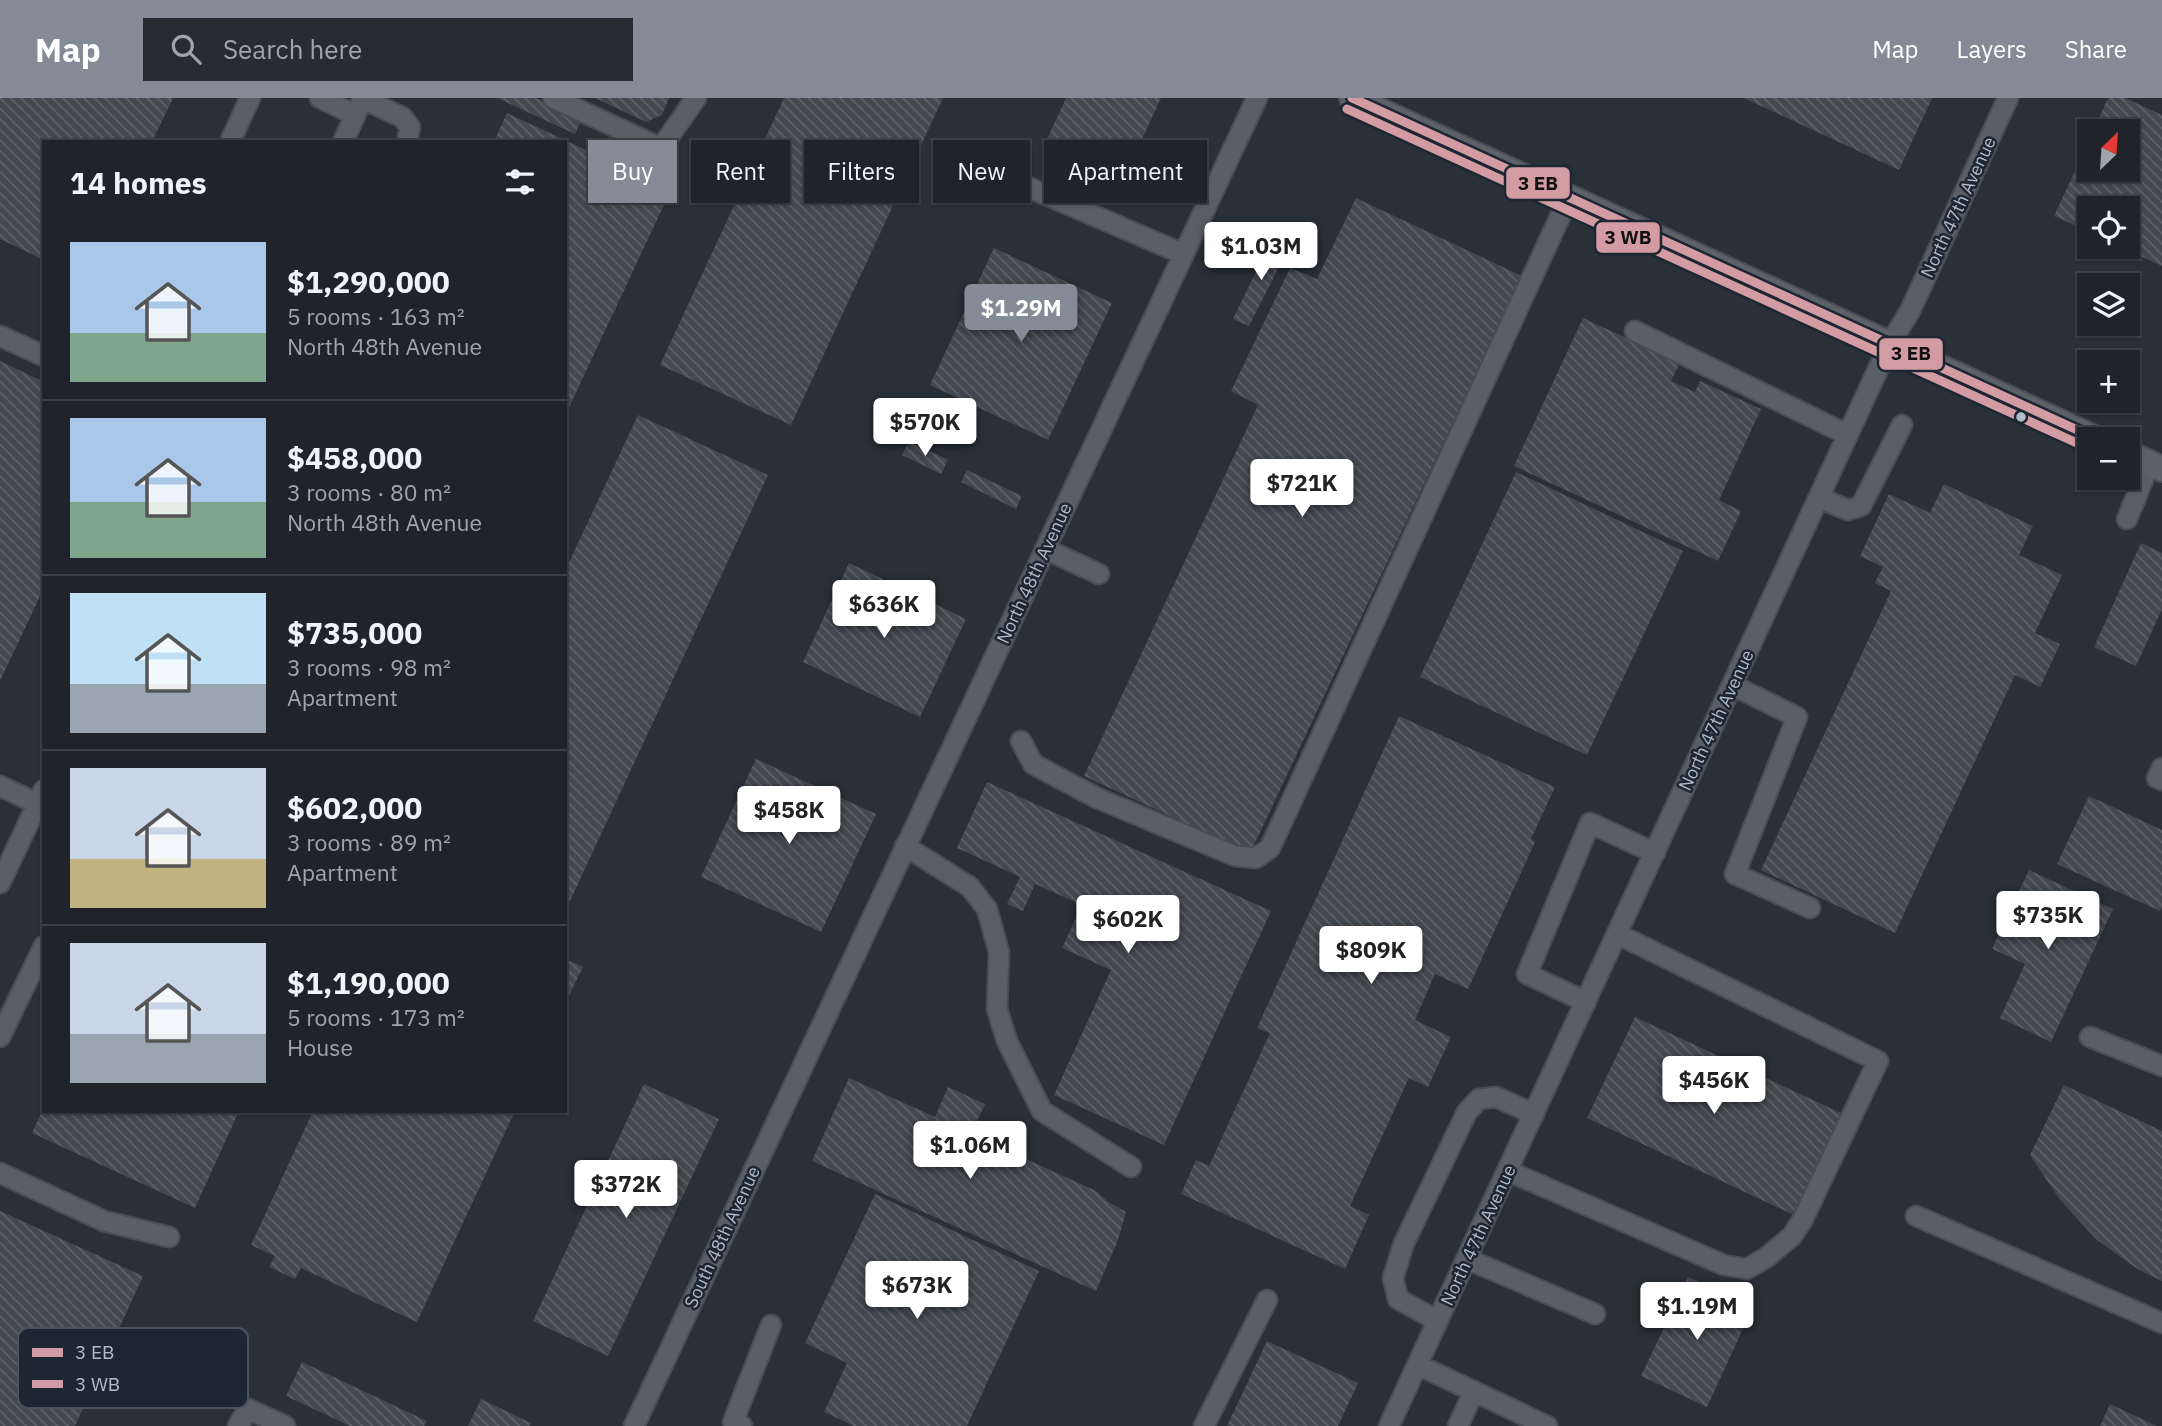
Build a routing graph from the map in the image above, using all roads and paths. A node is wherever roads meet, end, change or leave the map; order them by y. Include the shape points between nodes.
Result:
1 (250, 98) edge
2 (320, 98) edge
3 (553, 98) edge
4 (696, 98) edge
5 (1257, 98) edge
6 (1352, 98) edge
7 (2008, 98) edge
8 (361, 104) edge
9 (231, 140) edge
10 (344, 140) edge
11 (407, 140) edge
12 (1030, 187) edge
13 (1569, 197) junction
14 (1183, 254) junction
15 (1635, 331) dead end
16 (0, 336) edge
17 (1889, 345) junction
18 (42, 355) edge
19 (1902, 425) dead end
20 (2077, 430) edge
21 (1848, 435) junction
22 (2147, 462) edge
23 (1819, 498) junction
24 (2127, 519) dead end
25 (1045, 549) junction
26 (1099, 574) dead end
27 (1732, 685) junction
28 (1021, 741) dead end
29 (2162, 768) edge
30 (2162, 780) edge
31 (0, 786) edge
32 (42, 800) edge
33 (905, 846) junction
34 (1655, 853) junction
35 (0, 883) edge
36 (1810, 908) dead end
37 (1617, 934) junction
38 (42, 950) edge
39 (1586, 1002) junction
40 (0, 1037) edge
41 (2091, 1037) dead end
42 (810, 1048) joint
43 (2162, 1066) edge
44 (1534, 1114) junction
45 (1131, 1167) dead end
46 (1508, 1171) junction
47 (0, 1174) edge
48 (1916, 1216) dead end
49 (169, 1237) dead end
50 (1467, 1259) junction
51 (1267, 1300) dead end
52 (1595, 1314) dead end
53 (1438, 1321) junction
54 (2162, 1323) edge
55 (771, 1325) dead end
56 (1418, 1365) junction
57 (1474, 1391) junction
58 (238, 1426) edge
59 (285, 1426) edge
60 (634, 1426) edge
61 (742, 1426) edge
62 (1204, 1426) edge
63 (1389, 1426) edge
64 (1458, 1426) edge
65 (1548, 1426) edge

1 - 9 street
2 - 8 street
3 - 4 street via 661,148
5 - 14 street, North 48th Avenue
6 - 13 main road
7 - 17 street, North 47th Avenue via 1910,312
8 - 10 street
8 - 11 street via 401,117 410,127
12 - 14 street
13 - 17 main road
13 - 28 street via 1270,848 1256,858 1235,856 1097,798 1033,764
14 - 25 street, North 48th Avenue
15 - 21 street
16 - 18 street
17 - 20 main road
17 - 21 street, North 47th Avenue
19 - 23 street via 1861,506 1848,510
21 - 23 street, North 47th Avenue
22 - 24 street
23 - 27 street, North 47th Avenue
25 - 26 street
25 - 33 street, North 48th Avenue
27 - 34 street, North 47th Avenue
27 - 36 street via 1797,717 1735,874
29 - 30 street via 2157,778
31 - 32 street
32 - 35 street
33 - 42 street, North 48th Avenue
33 - 45 street via 970,887 987,909 999,952 997,1009 1007,1041 1042,1111
34 - 37 street, North 47th Avenue
34 - 39 street via 1590,823 1527,974
37 - 39 street, North 47th Avenue
37 - 46 street via 1878,1061 1848,1127 1792,1236 1747,1269 1724,1265
38 - 40 street
39 - 44 street, North 47th Avenue
41 - 43 street
42 - 60 street, South 48th Avenue
44 - 46 street, North 47th Avenue
44 - 53 street via 1496,1097 1479,1098 1467,1112 1404,1242 1393,1278 1398,1299
46 - 50 street, North 47th Avenue
47 - 49 street via 104,1221
48 - 54 street
50 - 52 street
50 - 53 street, North 47th Avenue
51 - 62 street
53 - 56 street, North 47th Avenue
55 - 61 street via 733,1422
56 - 57 street
56 - 63 street, North 47th Avenue
57 - 64 street
57 - 65 street
58 - 59 street via 247,1409

